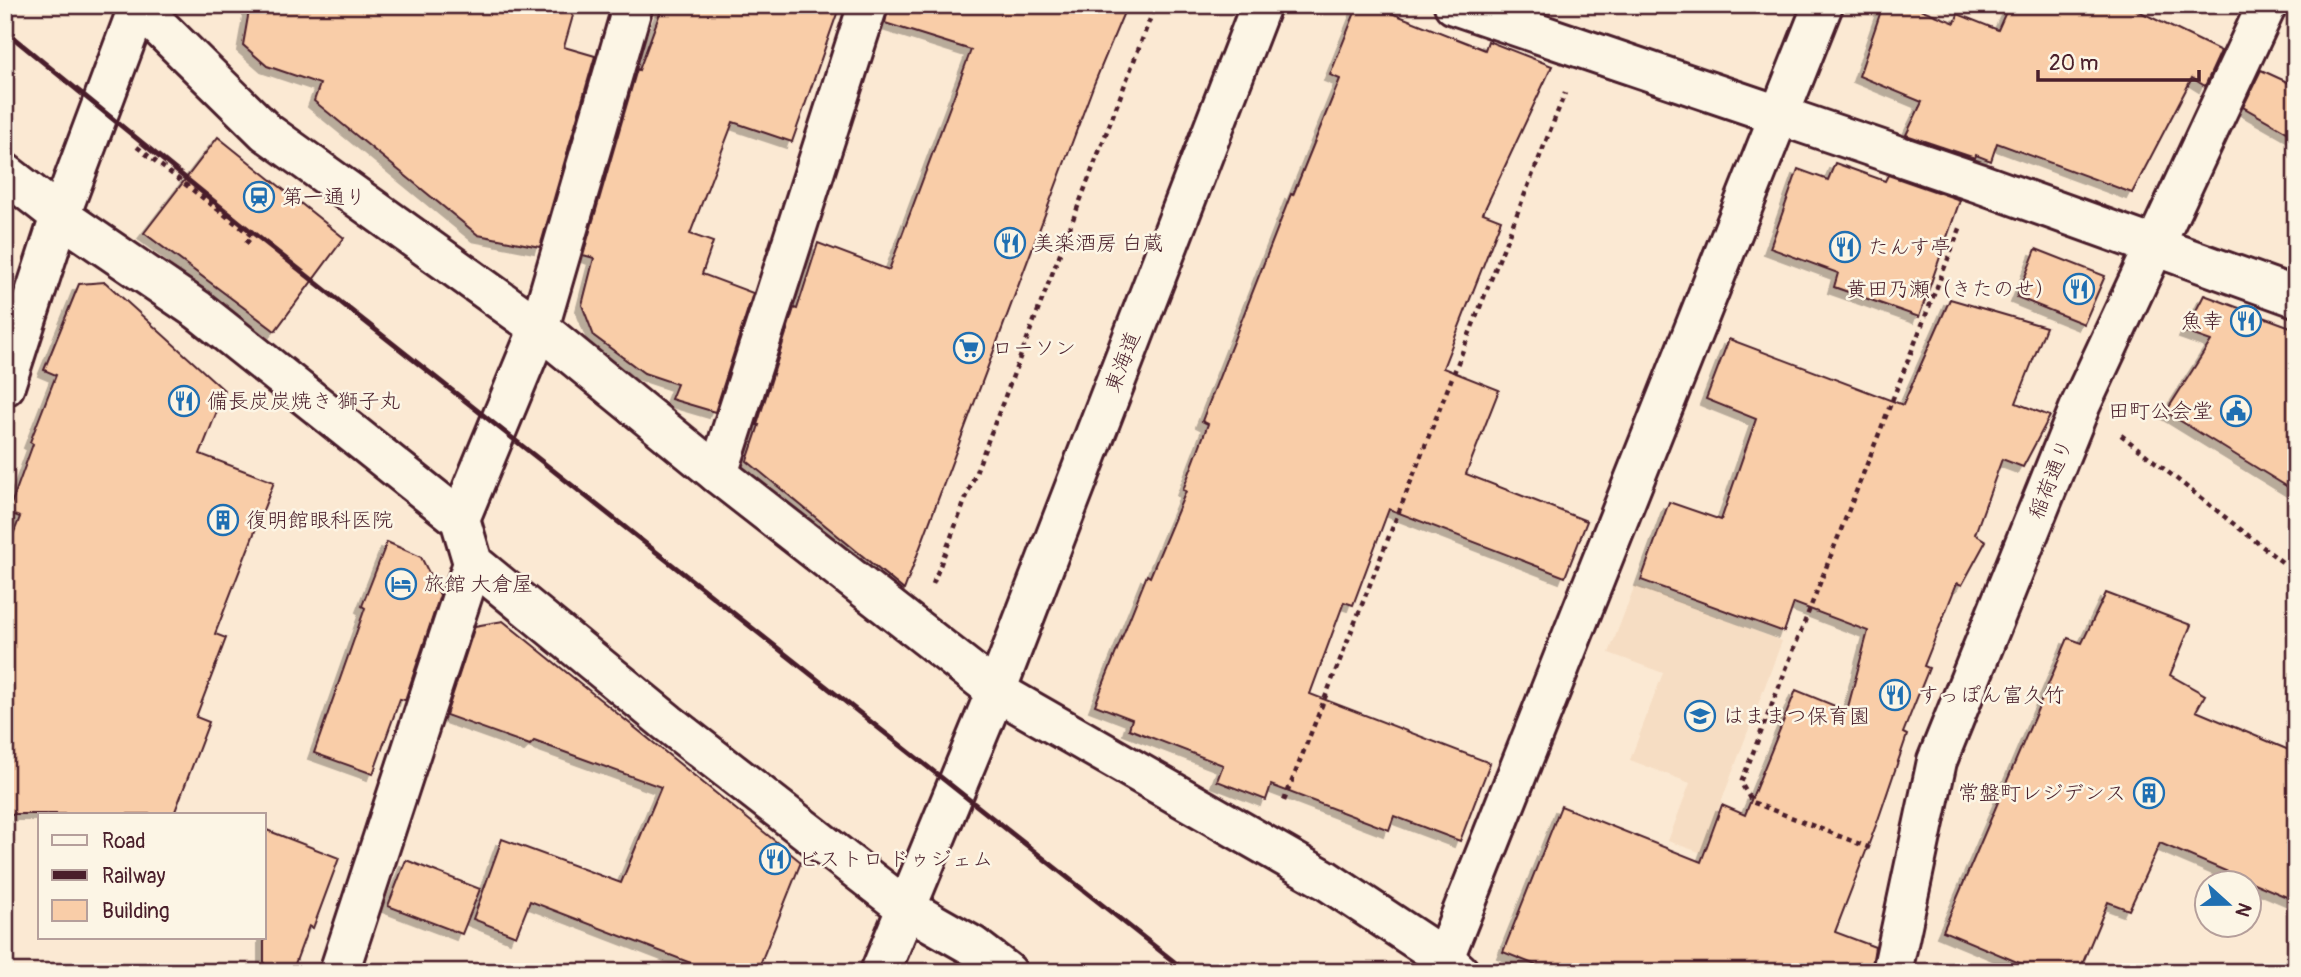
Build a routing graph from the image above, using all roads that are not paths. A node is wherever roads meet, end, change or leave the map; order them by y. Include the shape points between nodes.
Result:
1 (633, 5) edge
2 (868, 5) edge
3 (1454, 5) edge
4 (1823, 5) edge
5 (2267, 5) edge
6 (138, 6) edge
7 (1257, 6) edge
8 (1780, 117) junction
9 (5, 173) edge
10 (60, 216) junction
11 (2157, 245) junction
12 (2296, 297) edge
13 (539, 328) junction
14 (5, 386) edge
15 (718, 474) junction
16 (460, 519) junction
17 (473, 562) junction
18 (990, 704) junction
19 (912, 893) junction
20 (1452, 965) edge
21 (339, 972) edge
22 (880, 972) edge
23 (1007, 972) edge
24 (1892, 972) edge

1 - 13 main road
2 - 15 main road
3 - 8 main road
4 - 8 main road
5 - 11 main road, 稲荷通り
6 - 10 main road
6 - 13 main road via 266,132
7 - 18 main road, 東海道
8 - 11 main road
8 - 20 main road
9 - 10 main road
10 - 14 main road
10 - 16 main road via 198,310
11 - 12 main road
11 - 24 main road, 稲荷通り via 2081,404 1937,761
13 - 15 main road
13 - 16 main road
15 - 18 main road
16 - 17 main road
17 - 19 main road via 668,723
17 - 21 main road
18 - 19 main road, 東海道
18 - 20 main road via 1326,880
19 - 22 main road
19 - 23 main road

